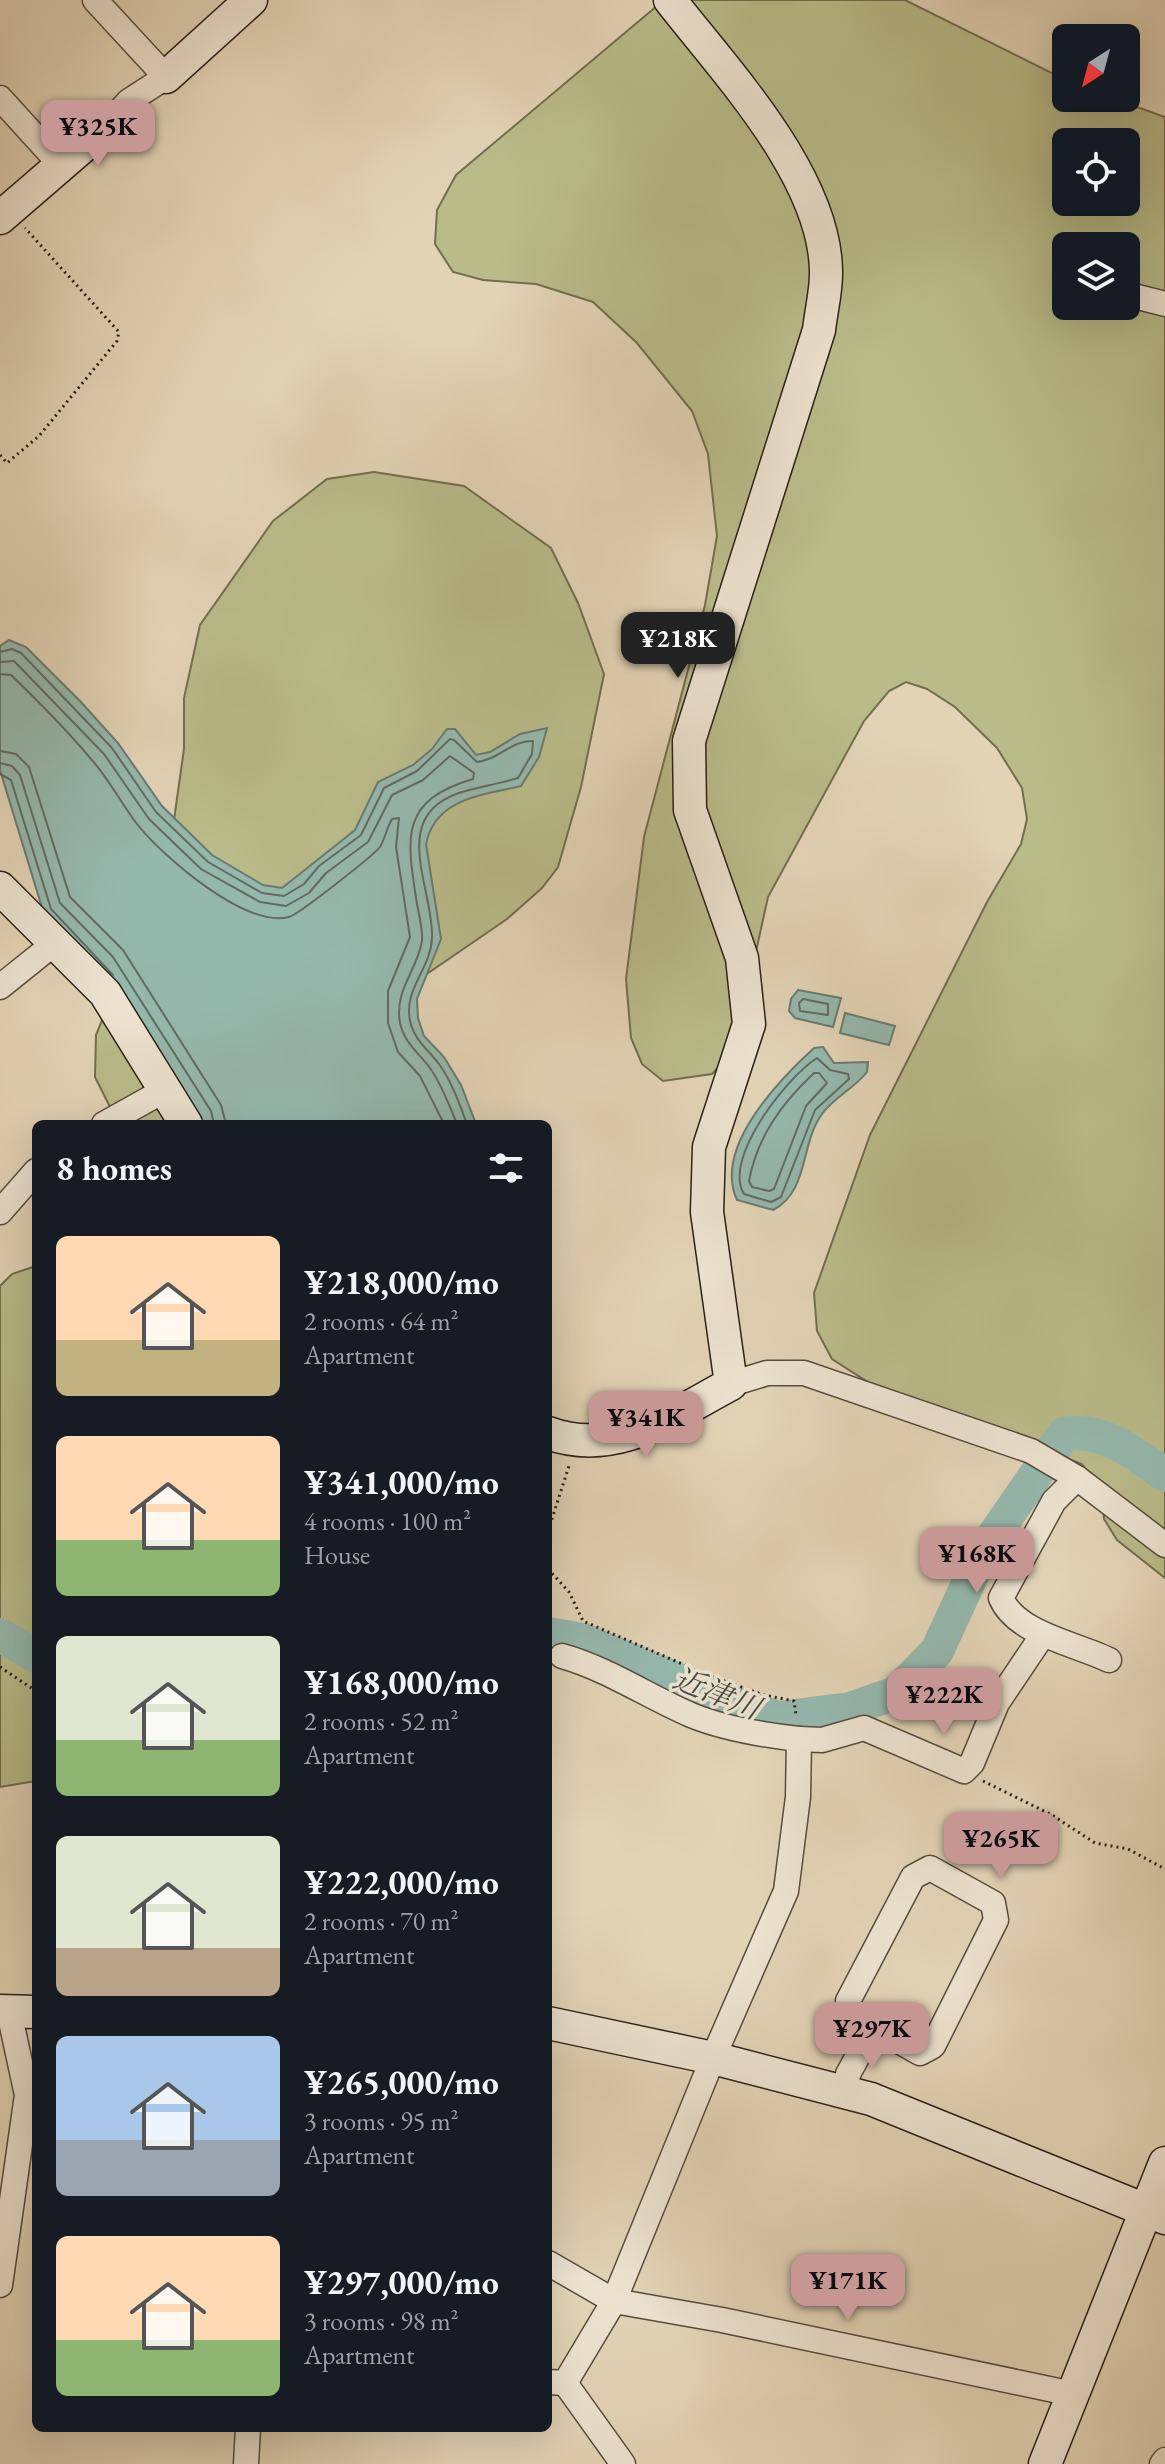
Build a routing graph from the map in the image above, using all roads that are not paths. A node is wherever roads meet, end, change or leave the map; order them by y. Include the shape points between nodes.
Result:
1 (95, 0) edge
2 (251, 0) edge
3 (670, 0) edge
4 (166, 77) junction
5 (0, 98) edge
6 (103, 129) joint
7 (59, 163) junction
8 (4, 214) edge
9 (1140, 298) edge
10 (1165, 304) edge
11 (0, 888) edge
12 (56, 942) junction
13 (0, 987) edge
14 (165, 1090) junction
15 (111, 1120) edge
16 (184, 1120) edge
17 (32, 1176) edge
18 (0, 1212) edge
19 (731, 1384) junction
20 (562, 1437) edge
21 (1077, 1478) junction
22 (1165, 1545) edge
23 (1042, 1636) junction
24 (562, 1656) dead end
25 (1109, 1660) dead end
26 (799, 1739) junction
27 (15, 2012) edge
28 (552, 2024) edge
29 (874, 2027) junction
30 (713, 2058) junction
31 (846, 2091) junction
32 (1165, 2163) edge
33 (1155, 2214) edge
34 (552, 2265) edge
35 (0, 2285) edge
36 (614, 2301) junction
37 (557, 2383) edge
38 (1073, 2394) junction
39 (248, 2432) edge
40 (246, 2464) edge
41 (623, 2464) edge
42 (1045, 2464) edge

1 - 4 street
2 - 4 street
3 - 19 street via 758,113 798,179 820,229 826,274 819,330 689,741 690,810 742,958 749,1024 709,1147 707,1212
4 - 6 street via 129,101
5 - 7 street
6 - 7 street
7 - 8 street
9 - 10 street
11 - 12 street
12 - 13 street
12 - 14 street via 105,993
14 - 15 street
14 - 16 street
17 - 18 street
19 - 20 street via 632,1435 598,1443
19 - 21 street via 767,1373 804,1373 1031,1451
21 - 22 street
21 - 23 street via 1054,1501 1001,1598
23 - 25 street via 1077,1644
23 - 26 street via 997,1703 964,1771 864,1728 822,1740
24 - 26 street via 587,1663 691,1715
26 - 30 street via 786,1891
27 - 35 street via 27,2095
28 - 30 street
29 - 29 street via 920,2053 933,2046 996,1920 993,1903 930,1868 913,1877 848,2001 852,2013
29 - 31 street via 848,2074
30 - 31 street
30 - 36 street
31 - 33 street
32 - 33 street
33 - 38 street
34 - 36 street
36 - 37 street
36 - 38 street
37 - 41 street
38 - 42 street
39 - 40 street

